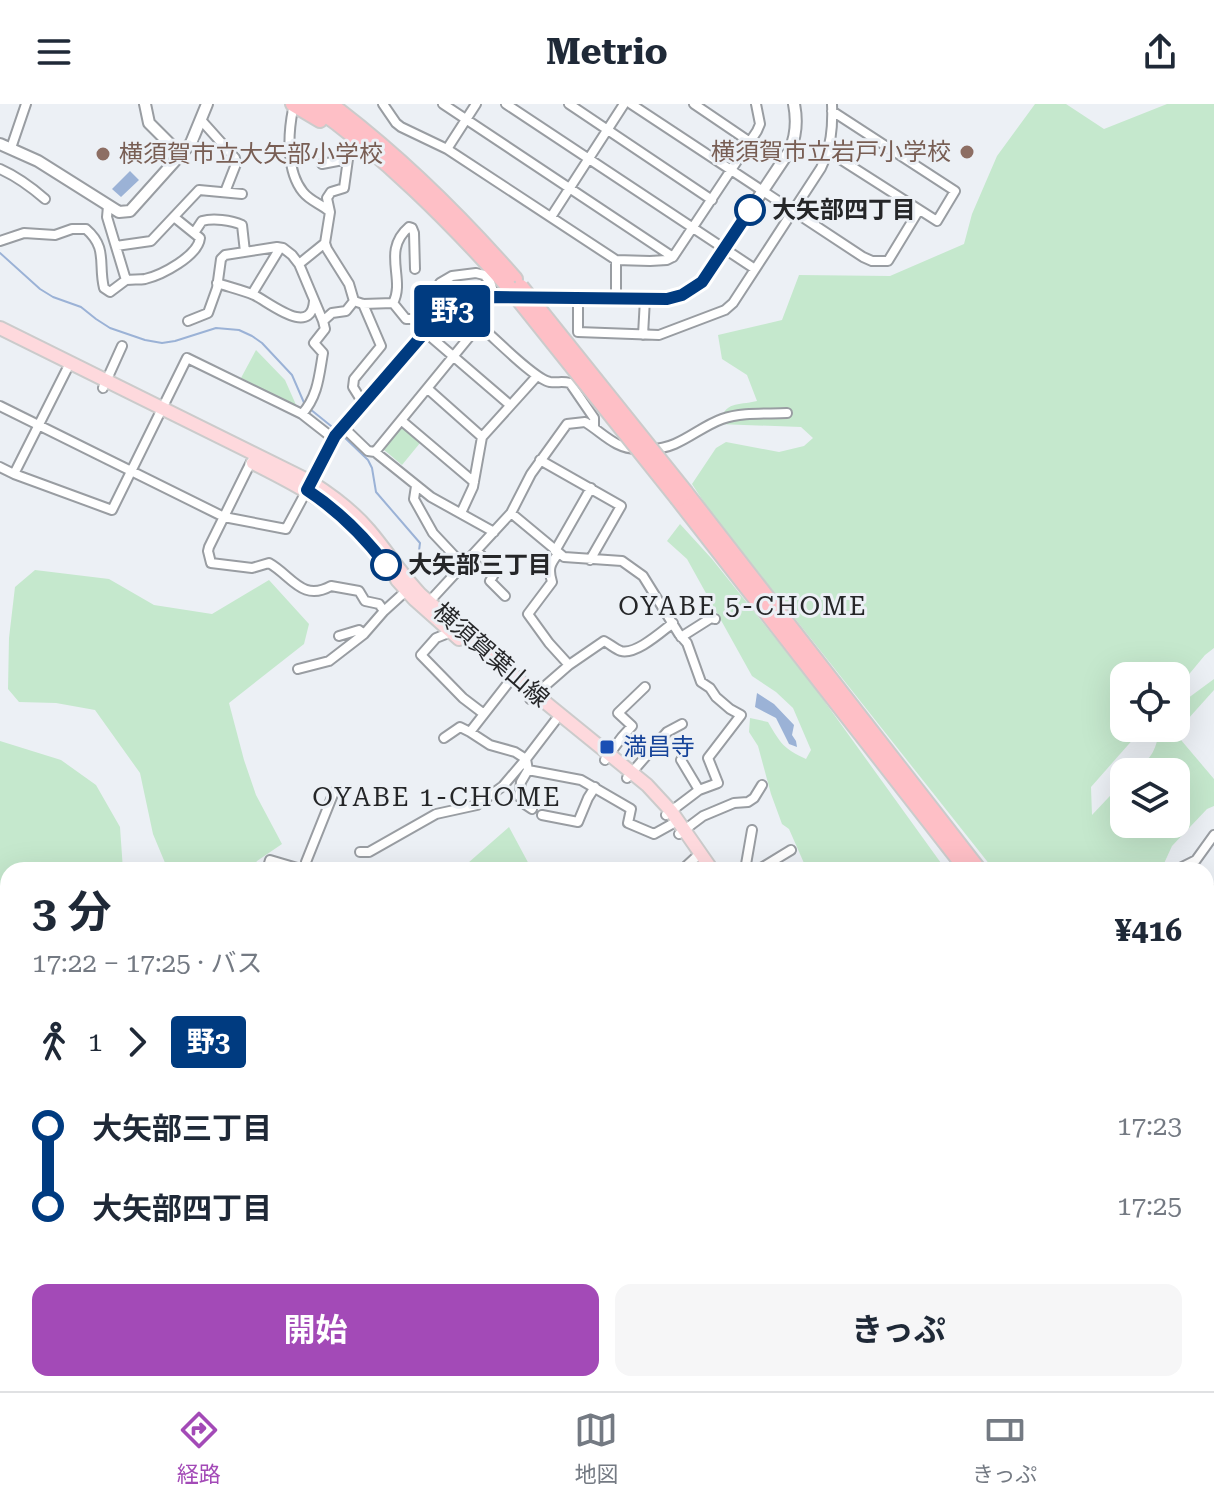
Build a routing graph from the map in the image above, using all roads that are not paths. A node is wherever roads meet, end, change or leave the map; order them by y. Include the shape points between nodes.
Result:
1 (145, 104) edge
2 (207, 104) edge
3 (311, 104) edge
4 (330, 104) edge
5 (346, 104) edge
6 (383, 104) edge
7 (443, 104) edge
8 (476, 104) edge
9 (506, 104) edge
10 (569, 104) edge
11 (624, 104) edge
12 (631, 104) edge
13 (694, 104) edge
14 (756, 104) edge
15 (794, 104) edge
16 (24, 105) edge
17 (293, 106) edge
18 (832, 108) edge
19 (466, 119) junction
20 (201, 120) junction
21 (608, 130) junction
22 (750, 142) junction
23 (6, 146) edge
24 (447, 149) junction
25 (829, 152) junction
26 (180, 154) junction
27 (589, 159) junction
28 (322, 164) dead end
29 (0, 169) edge
30 (732, 171) junction
31 (409, 182) junction
32 (569, 188) junction
33 (763, 191) junction
34 (225, 192) junction
35 (242, 194) dead end
36 (45, 199) dead end
37 (712, 200) junction
38 (108, 206) junction
39 (919, 210) junction
40 (792, 211) junction
41 (330, 212) junction
42 (174, 217) junction
43 (551, 217) junction
44 (693, 228) junction
45 (194, 233) junction
46 (0, 241) edge
47 (325, 243) junction
48 (116, 246) junction
49 (280, 248) junction
50 (724, 250) junction
51 (490, 251) junction
52 (245, 252) junction
53 (673, 257) junction
54 (616, 260) junction
55 (299, 264) junction
56 (415, 269) dead end
57 (755, 269) junction
58 (126, 280) junction
59 (217, 283) junction
60 (512, 283) junction
61 (252, 294) junction
62 (495, 297) junction
63 (578, 298) junction
64 (616, 299) junction
65 (645, 299) junction
66 (314, 301) junction
67 (359, 302) junction
68 (393, 303) junction
69 (188, 321) dead end
70 (323, 321) junction
71 (0, 328) edge
72 (425, 332) junction
73 (643, 335) junction
74 (0, 337) edge
75 (122, 346) dead end
76 (453, 357) junction
77 (68, 366) junction
78 (537, 376) junction
79 (105, 385) junction
80 (428, 389) junction
81 (363, 403) junction
82 (510, 405) junction
83 (0, 406) edge
84 (305, 410) junction
85 (160, 412) junction
86 (787, 413) dead end
87 (402, 421) junction
88 (38, 425) junction
89 (594, 428) junction
90 (338, 433) junction
91 (482, 437) junction
92 (375, 452) junction
93 (540, 460) junction
94 (251, 462) junction
95 (0, 467) edge
96 (131, 471) junction
97 (14, 474) junction
98 (474, 482) junction
99 (309, 486) junction
100 (416, 486) junction
101 (591, 488) junction
102 (682, 496) junction
103 (461, 513) junction
104 (511, 513) junction
105 (224, 517) junction
106 (494, 532) junction
107 (477, 551) junction
108 (556, 552) junction
109 (590, 560) junction
110 (463, 565) junction
111 (406, 591) junction
112 (505, 596) dead end
113 (426, 605) junction
114 (384, 611) junction
115 (715, 619) dead end
116 (673, 623) junction
117 (451, 632) junction
118 (364, 634) junction
119 (339, 636) dead end
120 (681, 637) junction
121 (569, 665) junction
122 (298, 669) dead end
123 (509, 682) junction
124 (645, 687) dead end
125 (532, 697) junction
126 (484, 714) junction
127 (555, 721) junction
128 (682, 724) dead end
129 (470, 732) junction
130 (444, 738) dead end
131 (608, 758) junction
132 (879, 758) junction
133 (526, 759) junction
134 (681, 760) dead end
135 (528, 770) junction
136 (629, 775) junction
137 (762, 785) dead end
138 (595, 787) junction
139 (699, 790) junction
140 (334, 792) dead end
141 (532, 809) dead end
142 (542, 815) dead end
143 (675, 823) junction
144 (752, 830) dead end
145 (1214, 835) edge
146 (791, 850) dead end
147 (360, 852) dead end
148 (695, 858) junction
149 (306, 862) edge
150 (691, 862) edge
151 (698, 862) edge
152 (706, 862) edge
153 (746, 862) edge
154 (771, 862) edge
155 (952, 862) edge
156 (961, 862) edge
157 (973, 862) edge
158 (1192, 862) edge

1 - 26 street via 149,123
2 - 20 street
3 - 31 highway
4 - 51 highway via 411,171
5 - 51 highway via 452,203
6 - 24 street via 401,127
7 - 19 street
8 - 19 street
9 - 27 street
10 - 21 street
11 - 21 street
12 - 30 street
13 - 22 street
14 - 22 street via 760,124
15 - 33 street via 794,141
16 - 23 street
17 - 31 highway
17 - 41 street via 294,175 303,192
18 - 25 street
18 - 39 street via 955,191 937,221
19 - 24 street
19 - 32 street
20 - 26 street
20 - 34 street via 235,158
21 - 27 street
21 - 37 street
22 - 30 street
23 - 38 street
24 - 43 street
25 - 39 street
25 - 40 street
26 - 38 street via 130,211
27 - 32 street
27 - 44 street
28 - 41 street via 348,159 344,188 327,198
29 - 36 street
30 - 33 street
30 - 37 street
31 - 60 highway
32 - 43 street
32 - 53 street
33 - 40 street
33 - 50 street
34 - 35 street
34 - 42 street via 199,190
37 - 44 street
38 - 48 street
39 - 40 street via 888,261 881,262 863,257
40 - 57 street
41 - 47 street
42 - 45 street
42 - 48 street via 151,241
43 - 54 street
44 - 50 street
44 - 53 street
45 - 52 street via 208,219 236,222 242,225
45 - 58 street via 199,245 181,262 145,279
46 - 58 street via 24,233 86,229 101,251 104,288 110,292
47 - 55 street
47 - 67 street
48 - 58 street
49 - 52 street
49 - 55 street
49 - 61 street
50 - 57 street
50 - 65 street via 692,290 667,299
51 - 60 highway
52 - 59 street via 221,259
53 - 54 street
54 - 64 street
55 - 66 street
56 - 68 street via 414,233 409,227 394,259
57 - 73 street via 725,310 659,335
59 - 61 street
59 - 69 street via 208,313
60 - 102 highway, bridge
61 - 66 street via 300,318 310,314
62 - 63 street
62 - 68 street via 490,282 476,273 440,283 419,319 406,319
62 - 72 street via 449,313
63 - 64 street
63 - 73 street via 578,332
64 - 65 street
65 - 73 street
66 - 70 street
67 - 68 street
67 - 70 street
67 - 81 street via 381,346 354,379
70 - 84 street via 325,329 314,343 323,353 316,394
71 - 77 main road, 横須賀葉山線
72 - 76 street
72 - 81 street
74 - 77 main road, 横須賀葉山線
75 - 79 street
76 - 78 street via 479,325
76 - 80 street
76 - 82 street
77 - 79 main road, 横須賀葉山線
77 - 88 street
78 - 82 street
78 - 89 street via 570,383 594,418
79 - 85 main road, 横須賀葉山線
80 - 87 street
80 - 91 street
81 - 90 street
82 - 91 street
83 - 88 street
84 - 85 street via 187,358
84 - 90 street
85 - 94 main road, 横須賀葉山線
85 - 96 street
85 - 99 main road, 横須賀葉山線
86 - 89 street via 725,418 663,449 618,446
87 - 92 street
87 - 98 street
88 - 96 street
88 - 97 street
89 - 93 street via 585,422 567,424
90 - 92 street
90 - 99 street
91 - 98 street
92 - 100 street
93 - 101 street
93 - 104 street
94 - 99 main road, 横須賀葉山線
94 - 105 street
95 - 97 street
96 - 97 street via 112,510
96 - 105 street
98 - 103 street
99 - 105 street via 286,529
99 - 111 main road, 横須賀葉山線 via 357,530
99 - 113 main road, 横須賀葉山線 via 335,498 359,519
100 - 103 street
100 - 110 street via 414,499 433,533
101 - 108 street
101 - 109 street via 621,506
102 - 132 highway
102 - 157 highway
103 - 106 street
104 - 106 street
104 - 108 street
105 - 114 street via 208,551 211,563 252,568 269,563 310,592 331,586 359,591 365,601
106 - 107 street
107 - 110 street
107 - 112 street via 496,571 490,581
108 - 109 street
108 - 121 street via 549,573 552,582 528,614
109 - 116 street via 622,561 632,567
110 - 113 street
111 - 113 main road, 横須賀葉山線
111 - 114 street
113 - 117 main road, 横須賀葉山線
113 - 125 main road, 横須賀葉山線
114 - 118 street
115 - 120 street
116 - 120 street
116 - 121 street via 639,647 617,650 604,641
117 - 123 main road, 横須賀葉山線
117 - 126 street via 436,638 421,655
118 - 119 street via 359,630
118 - 122 street via 329,661
120 - 139 street via 701,682 741,715 708,758 718,783
121 - 125 street
123 - 125 main road, 横須賀葉山線
123 - 126 street
124 - 131 street via 618,713 632,726
125 - 127 main road, 横須賀葉山線
125 - 131 main road, 横須賀葉山線
126 - 129 street
127 - 131 main road, 横須賀葉山線
127 - 133 street
128 - 136 street via 667,732
129 - 130 street via 460,727
129 - 133 street
131 - 136 main road, 横須賀葉山線
132 - 155 highway
132 - 156 highway
133 - 135 street
133 - 147 street via 477,805 436,814 369,852
134 - 139 street
135 - 138 street
135 - 141 street via 519,796
136 - 143 main road, 横須賀葉山線
137 - 143 street via 748,802
138 - 142 street via 578,822
138 - 143 street via 631,809 628,823 654,834
139 - 143 street
140 - 149 street
143 - 148 main road, 横須賀葉山線
143 - 152 main road, 横須賀葉山線
144 - 153 street
145 - 158 street
146 - 154 street
148 - 150 street
148 - 151 main road, 横須賀葉山線

